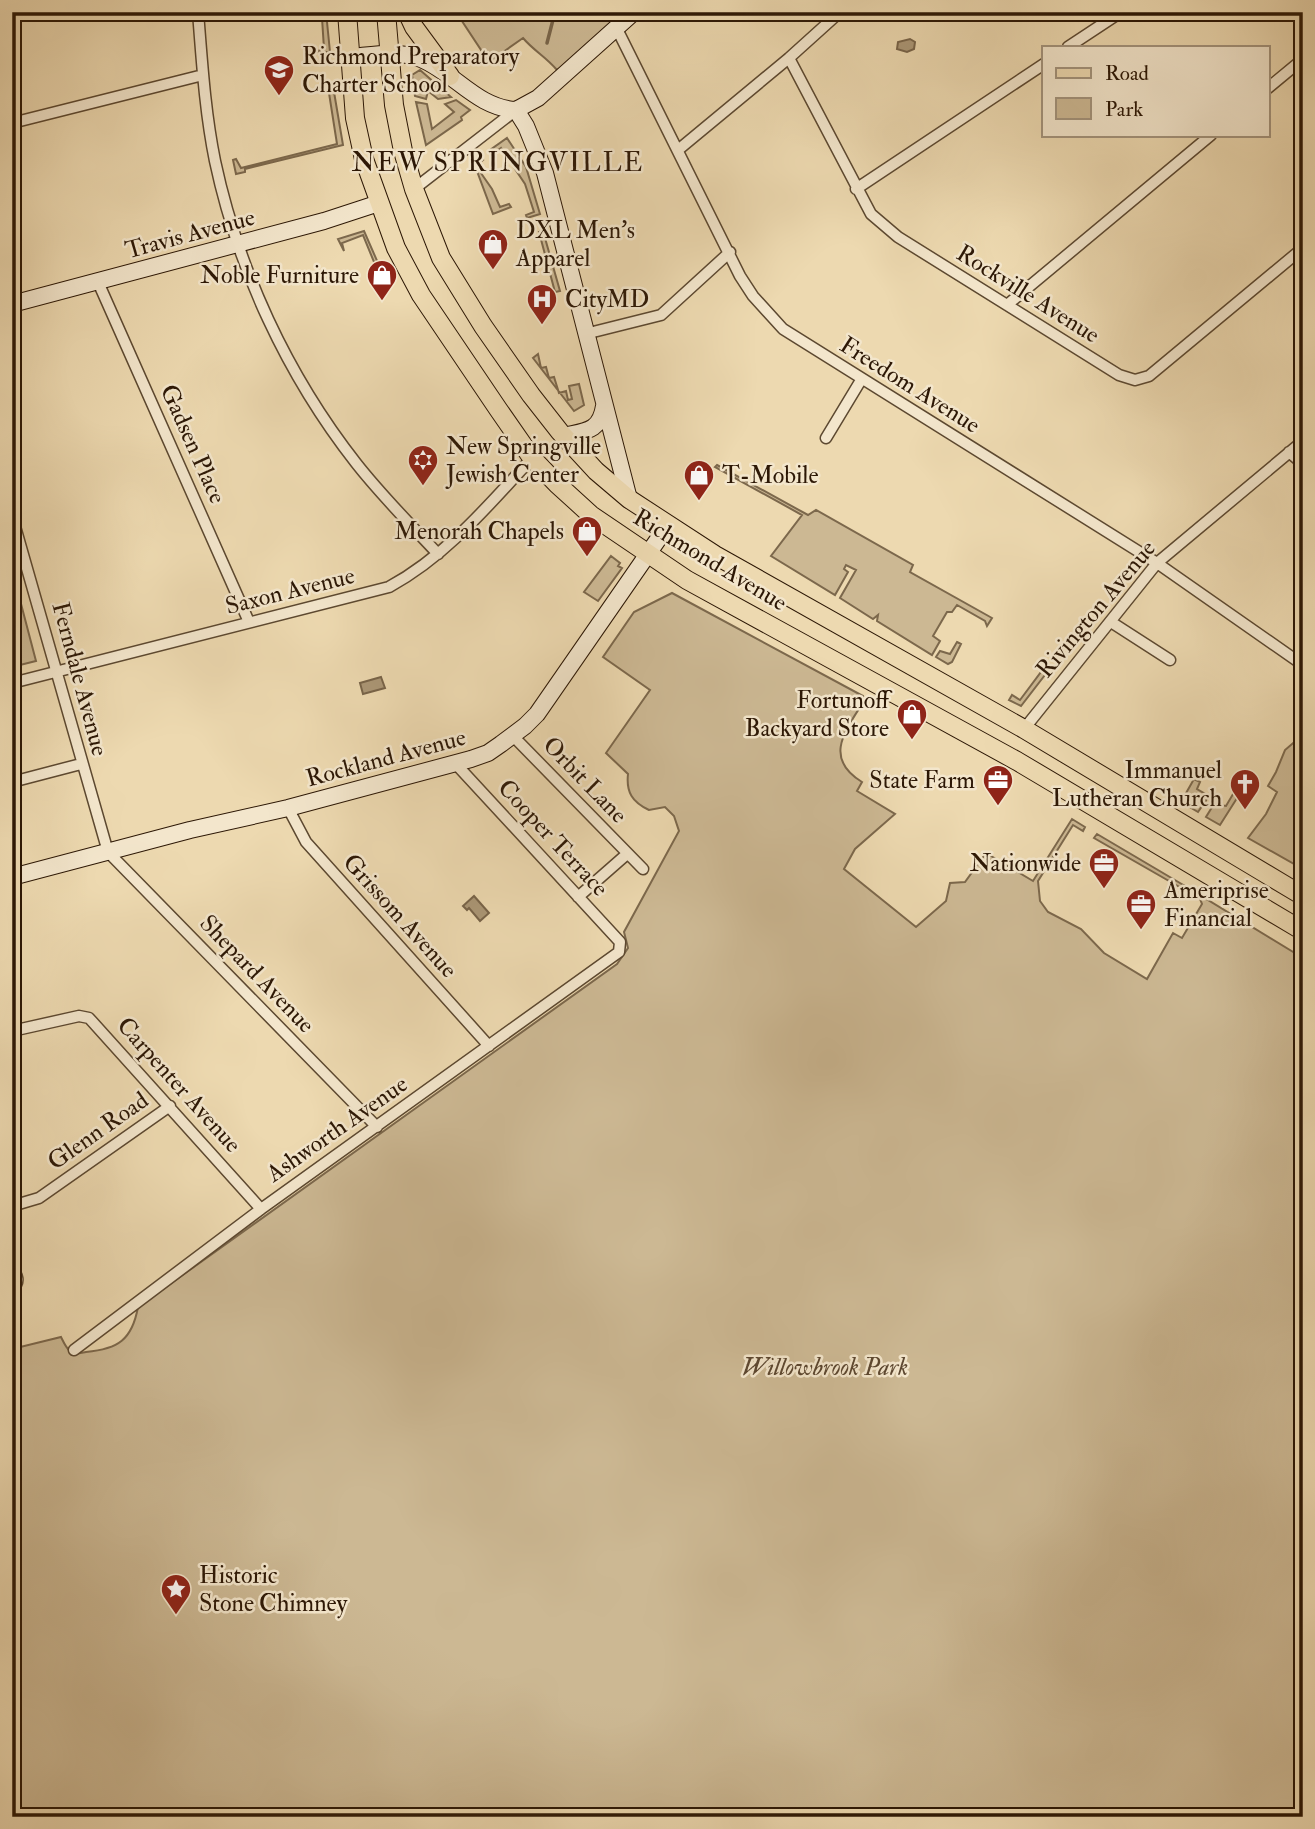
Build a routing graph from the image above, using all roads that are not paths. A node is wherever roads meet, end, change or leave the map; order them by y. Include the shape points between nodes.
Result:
1 (198, 12) edge
2 (347, 12) edge
3 (386, 12) edge
4 (407, 12) edge
5 (634, 12) edge
6 (840, 12) edge
7 (1121, 12) edge
8 (617, 30) junction
9 (1070, 46) edge
10 (390, 54) junction
11 (351, 57) junction
12 (789, 58) junction
13 (1303, 59) edge
14 (1042, 65) edge
15 (203, 75) junction
16 (450, 76) junction
17 (1270, 86) edge
18 (516, 110) junction
19 (12, 123) edge
20 (1210, 136) edge
21 (678, 150) junction
22 (414, 189) junction
23 (856, 189) junction
24 (379, 203) junction
25 (237, 245) junction
26 (1303, 248) edge
27 (730, 252) junction
28 (99, 282) junction
29 (12, 304) edge
30 (1007, 305) junction
31 (585, 334) junction
32 (862, 380) junction
33 (604, 404) junction
34 (564, 436) junction
35 (826, 438) dead end
36 (1303, 441) edge
37 (1289, 452) junction
38 (532, 458) junction
39 (1303, 464) edge
40 (629, 499) junction
41 (12, 516) edge
42 (668, 524) junction
43 (438, 554) junction
44 (647, 555) junction
45 (1157, 563) junction
46 (249, 622) junction
47 (1111, 622) junction
48 (1170, 660) dead end
49 (1303, 665) edge
50 (57, 671) junction
51 (12, 683) edge
52 (1024, 729) junction
53 (513, 736) junction
54 (455, 763) junction
55 (81, 764) junction
56 (12, 782) edge
57 (288, 808) junction
58 (107, 852) junction
59 (628, 854) junction
60 (643, 869) dead end
61 (12, 877) edge
62 (1303, 896) edge
63 (578, 897) junction
64 (1303, 931) edge
65 (620, 942) joint
66 (12, 1031) edge
67 (489, 1046) junction
68 (170, 1106) junction
69 (377, 1126) junction
70 (12, 1206) edge
71 (261, 1209) junction
72 (12, 1267) edge
73 (12, 1289) edge
74 (74, 1350) dead end

1 - 15 street
2 - 11 main road, Richmond Avenue
3 - 10 main road, Richmond Avenue
4 - 16 main road
5 - 8 street
6 - 12 street
7 - 9 street
8 - 18 street via 538,98
8 - 21 street, Freedom Avenue
10 - 11 street
10 - 16 street via 420,59
10 - 22 main road, Richmond Avenue via 394,105
11 - 24 main road, Richmond Avenue via 355,118
12 - 21 street
12 - 23 street, Rockville Avenue
13 - 17 street
14 - 23 street
15 - 19 street
15 - 25 street via 215,159
16 - 18 street via 494,107
18 - 22 street
18 - 31 street via 544,173
20 - 30 street
21 - 27 street, Freedom Avenue
22 - 34 main road, Richmond Avenue via 450,275
23 - 30 street, Rockville Avenue via 871,214 898,237
24 - 25 street, Travis Avenue
24 - 38 main road, Richmond Avenue via 421,295
25 - 28 street, Travis Avenue
25 - 43 street via 282,347 329,425 377,488
26 - 30 street, Rockville Avenue via 1149,376 1135,380 1119,375
27 - 31 street via 662,315
27 - 32 street, Freedom Avenue via 740,276 767,314 800,342
28 - 29 street, Travis Avenue
28 - 46 street, Gadsen Place
31 - 33 street
32 - 35 street
32 - 45 street, Freedom Avenue
33 - 34 street via 595,427
33 - 40 street
34 - 40 main road, Richmond Avenue
36 - 37 street, Rivington Avenue
37 - 39 street
37 - 45 street, Rivington Avenue
38 - 43 street, Saxon Avenue
38 - 44 main road, Richmond Avenue via 591,515
40 - 42 main road, Richmond Avenue
41 - 50 street, Ferndale Avenue
42 - 44 street, Rockland Avenue
42 - 52 main road, Richmond Avenue via 789,598
43 - 46 street, Saxon Avenue via 389,587
44 - 53 street, Rockland Avenue via 549,697
44 - 64 main road, Richmond Avenue via 1017,761
45 - 47 street, Rivington Avenue
45 - 49 street, Freedom Avenue
46 - 50 street, Saxon Avenue
47 - 48 street
47 - 52 street, Rivington Avenue
50 - 51 street, Saxon Avenue
50 - 55 street, Ferndale Avenue
52 - 62 main road, Richmond Avenue
53 - 54 street, Rockland Avenue via 488,753
53 - 59 street, Orbit Lane
54 - 57 street, Rockland Avenue
54 - 63 street, Cooper Terrace
55 - 56 street
55 - 58 street, Ferndale Avenue
57 - 58 street, Rockland Avenue
57 - 67 street, Grissom Avenue via 306,842
58 - 61 street, Rockland Avenue
58 - 69 street, Shepard Avenue
59 - 60 street, Orbit Lane
59 - 63 street, Orbit Lane
63 - 65 street, Cooper Terrace
65 - 67 street, Ashworth Avenue via 619,952
66 - 68 street, Carpenter Avenue via 79,1016 89,1018
67 - 69 street, Ashworth Avenue
68 - 70 street, Glenn Road via 39,1198
68 - 71 street, Carpenter Avenue
69 - 71 street, Ashworth Avenue
71 - 74 street, Ashworth Avenue
72 - 73 street via 18,1278

